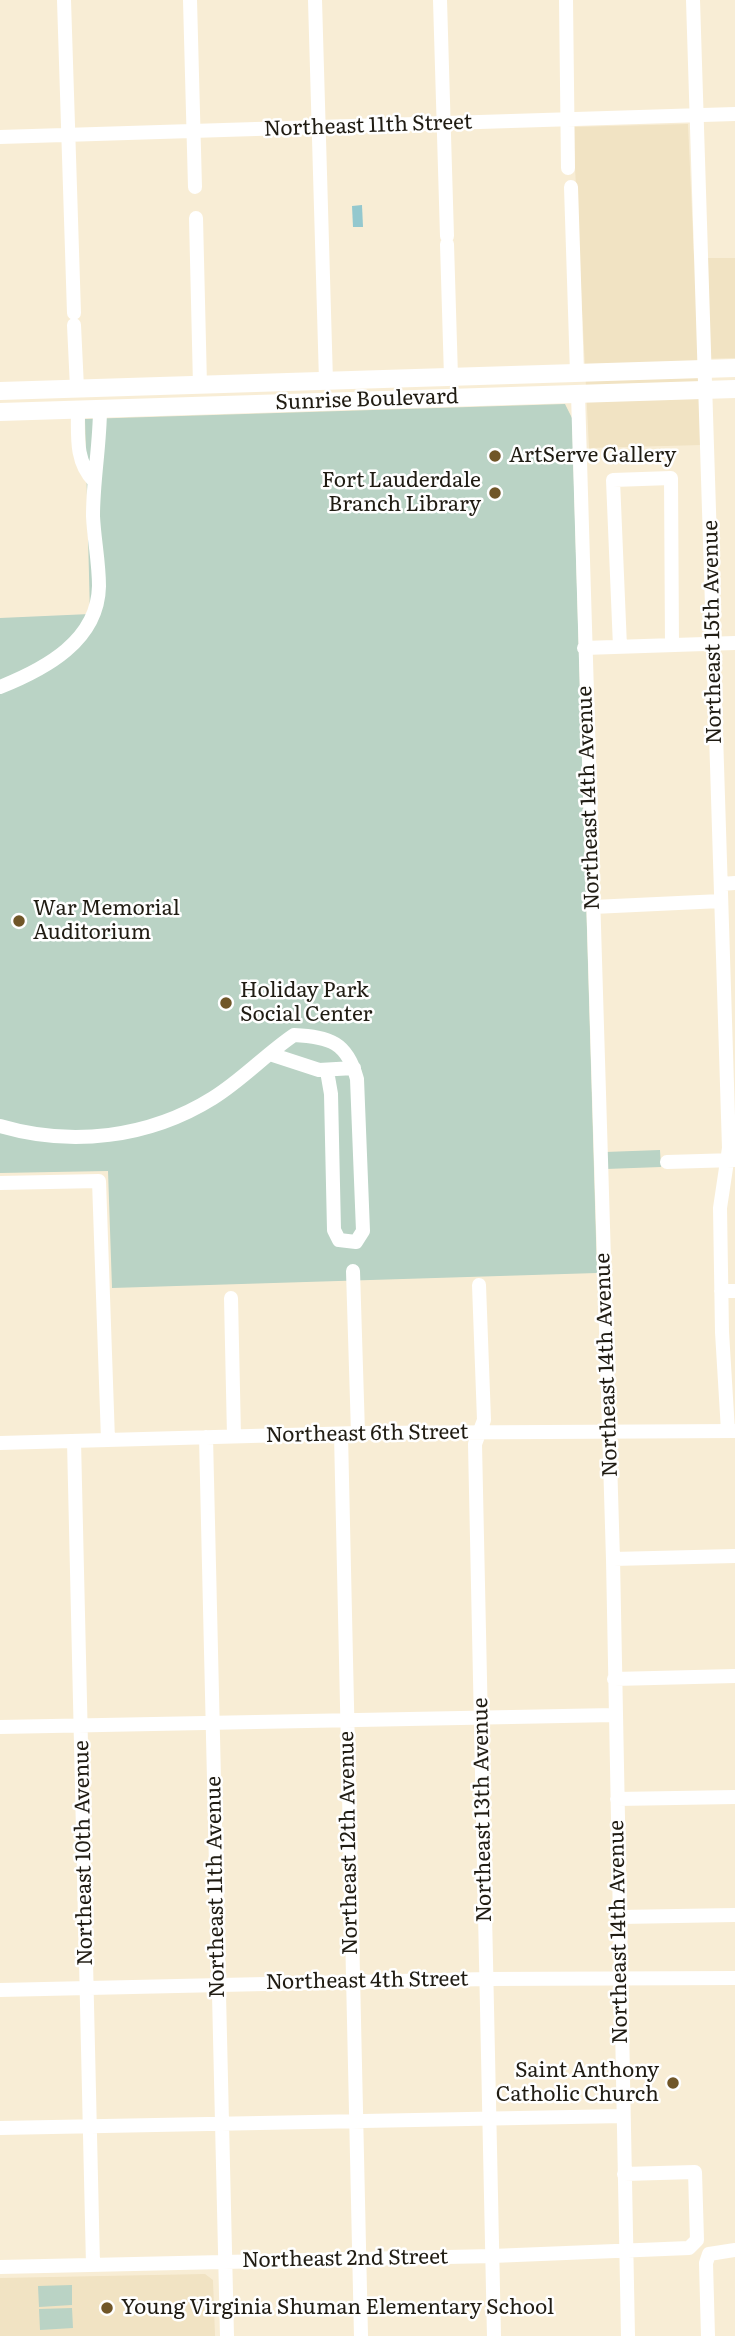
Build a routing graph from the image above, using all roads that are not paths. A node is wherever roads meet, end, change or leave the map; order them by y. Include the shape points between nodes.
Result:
1 (64, 0) edge
2 (190, 0) edge
3 (315, 0) edge
4 (440, 0) edge
5 (566, 0) edge
6 (693, 0) edge
7 (735, 114) edge
8 (697, 115) junction
9 (569, 119) junction
10 (444, 123) junction
11 (318, 128) junction
12 (192, 131) junction
13 (68, 135) junction
14 (0, 137) edge
15 (568, 169) dead end
16 (195, 187) dead end
17 (571, 187) dead end
18 (196, 218) dead end
19 (735, 368) edge
20 (706, 369) junction
21 (577, 373) junction
22 (452, 377) junction
23 (326, 381) junction
24 (200, 385) junction
25 (108, 387) junction
26 (77, 388) junction
27 (735, 389) edge
28 (706, 390) junction
29 (0, 391) edge
30 (578, 394) junction
31 (295, 402) junction
32 (100, 408) junction
33 (78, 409) junction
34 (0, 412) edge
35 (94, 481) junction
36 (714, 643) junction
37 (735, 643) edge
38 (672, 645) junction
39 (620, 647) junction
40 (584, 648) junction
41 (0, 687) edge
42 (728, 883) edge
43 (721, 901) junction
44 (593, 906) junction
45 (290, 1038) junction
46 (270, 1054) junction
47 (289, 1061) junction
48 (354, 1068) junction
49 (327, 1071) junction
50 (0, 1126) edge
51 (730, 1160) edge
52 (667, 1162) dead end
53 (0, 1182) edge
54 (353, 1271) dead end
55 (479, 1285) dead end
56 (728, 1291) edge
57 (232, 1298) dead end
58 (609, 1430) junction
59 (731, 1431) edge
60 (479, 1432) junction
61 (358, 1433) junction
62 (341, 1434) junction
63 (206, 1437) junction
64 (234, 1437) junction
65 (108, 1440) junction
66 (75, 1441) junction
67 (0, 1443) edge
68 (735, 1556) edge
69 (613, 1559) junction
70 (735, 1676) edge
71 (614, 1679) junction
72 (614, 1715) junction
73 (481, 1717) junction
74 (347, 1720) junction
75 (212, 1721) junction
76 (82, 1725) junction
77 (0, 1727) edge
78 (735, 1797) edge
79 (617, 1799) junction
80 (735, 1915) edge
81 (620, 1917) junction
82 (621, 1978) junction
83 (735, 1978) edge
84 (487, 1979) junction
85 (352, 1981) junction
86 (218, 1984) junction
87 (86, 1988) junction
88 (0, 1990) edge
89 (623, 2116) junction
90 (489, 2118) junction
91 (354, 2120) junction
92 (222, 2123) junction
93 (89, 2126) junction
94 (0, 2128) edge
95 (624, 2174) junction
96 (626, 2249) junction
97 (735, 2250) edge
98 (492, 2256) junction
99 (359, 2259) junction
100 (225, 2261) junction
101 (93, 2265) junction
102 (0, 2267) edge
103 (227, 2336) edge
104 (361, 2336) edge
105 (494, 2336) edge
106 (628, 2336) edge
107 (708, 2336) edge

1 - 13 street
2 - 12 street
3 - 11 street
4 - 10 street
5 - 9 street
6 - 8 street, Northeast 15th Avenue
7 - 8 street, Northeast 11th Street
8 - 9 street, Northeast 11th Street
8 - 20 street, Northeast 15th Avenue
9 - 10 street, Northeast 11th Street
9 - 15 street
10 - 11 street, Northeast 11th Street
10 - 22 street
11 - 12 street, Northeast 11th Street
11 - 23 street
12 - 13 street, Northeast 11th Street
12 - 16 street
13 - 14 street, Northeast 11th Street
13 - 26 street
17 - 21 street
18 - 24 street
19 - 20 main road, Sunrise Boulevard
20 - 21 main road, Sunrise Boulevard
20 - 28 street, Northeast 15th Avenue
21 - 22 main road, Sunrise Boulevard
22 - 23 main road, Sunrise Boulevard
23 - 24 main road, Sunrise Boulevard
23 - 31 main road via 314,394
24 - 25 main road, Sunrise Boulevard
25 - 26 main road, Sunrise Boulevard
25 - 33 main road
26 - 29 main road, Sunrise Boulevard
27 - 28 main road, Sunrise Boulevard
28 - 30 main road, Sunrise Boulevard
28 - 36 street, Northeast 15th Avenue
30 - 31 main road, Sunrise Boulevard
30 - 40 street, Northeast 14th Avenue
31 - 32 main road, Sunrise Boulevard
32 - 33 main road, Sunrise Boulevard
32 - 35 street
33 - 34 main road, Sunrise Boulevard
33 - 35 street via 79,453 86,474
35 - 41 street via 99,586 92,618 73,646 34,673
36 - 37 street
36 - 38 street
36 - 42 street, Northeast 15th Avenue
38 - 39 street
38 - 39 street via 671,478 613,480
39 - 40 street
40 - 44 street, Northeast 14th Avenue
42 - 43 street, Northeast 15th Avenue
43 - 44 street
43 - 51 street, Northeast 15th Avenue
44 - 58 street, Northeast 14th Avenue
45 - 46 street
45 - 47 street
45 - 48 street via 335,1042 349,1055
46 - 47 street
46 - 50 street via 212,1099 134,1131 66,1138 32,1136
47 - 49 street
48 - 49 street
48 - 49 street via 363,1231 356,1242 340,1240 334,1230
51 - 52 street
51 - 56 street, Northeast 15th Avenue via 720,1208
53 - 65 street via 100,1181
54 - 61 street
55 - 60 street, Northeast 13th Avenue via 484,1420
56 - 59 street, Northeast 15th Avenue
57 - 64 street
58 - 59 street, Northeast 6th Street
58 - 60 street, Northeast 6th Street
58 - 69 street, Northeast 14th Avenue
60 - 61 street, Northeast 6th Street
60 - 73 street, Northeast 13th Avenue via 475,1444
61 - 62 street, Northeast 6th Street
62 - 64 street, Northeast 6th Street
62 - 74 street, Northeast 12th Avenue
63 - 64 street, Northeast 6th Street
63 - 65 street, Northeast 6th Street
63 - 75 street, Northeast 11th Avenue
65 - 66 street, Northeast 6th Street
66 - 67 street, Northeast 6th Street
66 - 76 street, Northeast 10th Avenue
68 - 69 street
69 - 71 street, Northeast 14th Avenue
70 - 71 street
71 - 72 street, Northeast 14th Avenue
72 - 73 street
72 - 79 street, Northeast 14th Avenue
73 - 74 street
73 - 84 street, Northeast 13th Avenue
74 - 75 street
74 - 85 street, Northeast 12th Avenue
75 - 76 street
75 - 86 street, Northeast 11th Avenue
76 - 77 street
76 - 87 street, Northeast 10th Avenue
78 - 79 street
79 - 81 street, Northeast 14th Avenue
80 - 81 street
81 - 82 street, Northeast 14th Avenue
82 - 83 street, Northeast 4th Street
82 - 84 street, Northeast 4th Street
82 - 89 street, Northeast 14th Avenue
84 - 85 street, Northeast 4th Street
84 - 90 street, Northeast 13th Avenue
85 - 86 street, Northeast 4th Street
85 - 91 street, Northeast 12th Avenue
86 - 87 street, Northeast 4th Street
86 - 92 street, Northeast 11th Avenue
87 - 88 street, Northeast 4th Street
87 - 93 street, Northeast 10th Avenue
89 - 90 street
89 - 95 street, Northeast 14th Avenue
90 - 91 street
90 - 98 street, Northeast 13th Avenue
91 - 92 street
91 - 99 street, Northeast 12th Avenue
92 - 93 street
92 - 100 street, Northeast 11th Avenue
93 - 94 street
93 - 101 street, Northeast 10th Avenue
95 - 96 street, Northeast 14th Avenue
95 - 96 street, Northeast 2nd Street via 695,2172 697,2240 690,2248
96 - 98 street, Northeast 2nd Street
96 - 106 street, Northeast 14th Avenue
97 - 107 street via 709,2254 706,2263
98 - 99 street, Northeast 2nd Street
98 - 105 street, Northeast 13th Avenue
99 - 100 street, Northeast 2nd Street
99 - 104 street, Northeast 12th Avenue
100 - 101 street, Northeast 2nd Street
100 - 103 street, Northeast 11th Avenue
101 - 102 street, Northeast 2nd Street

